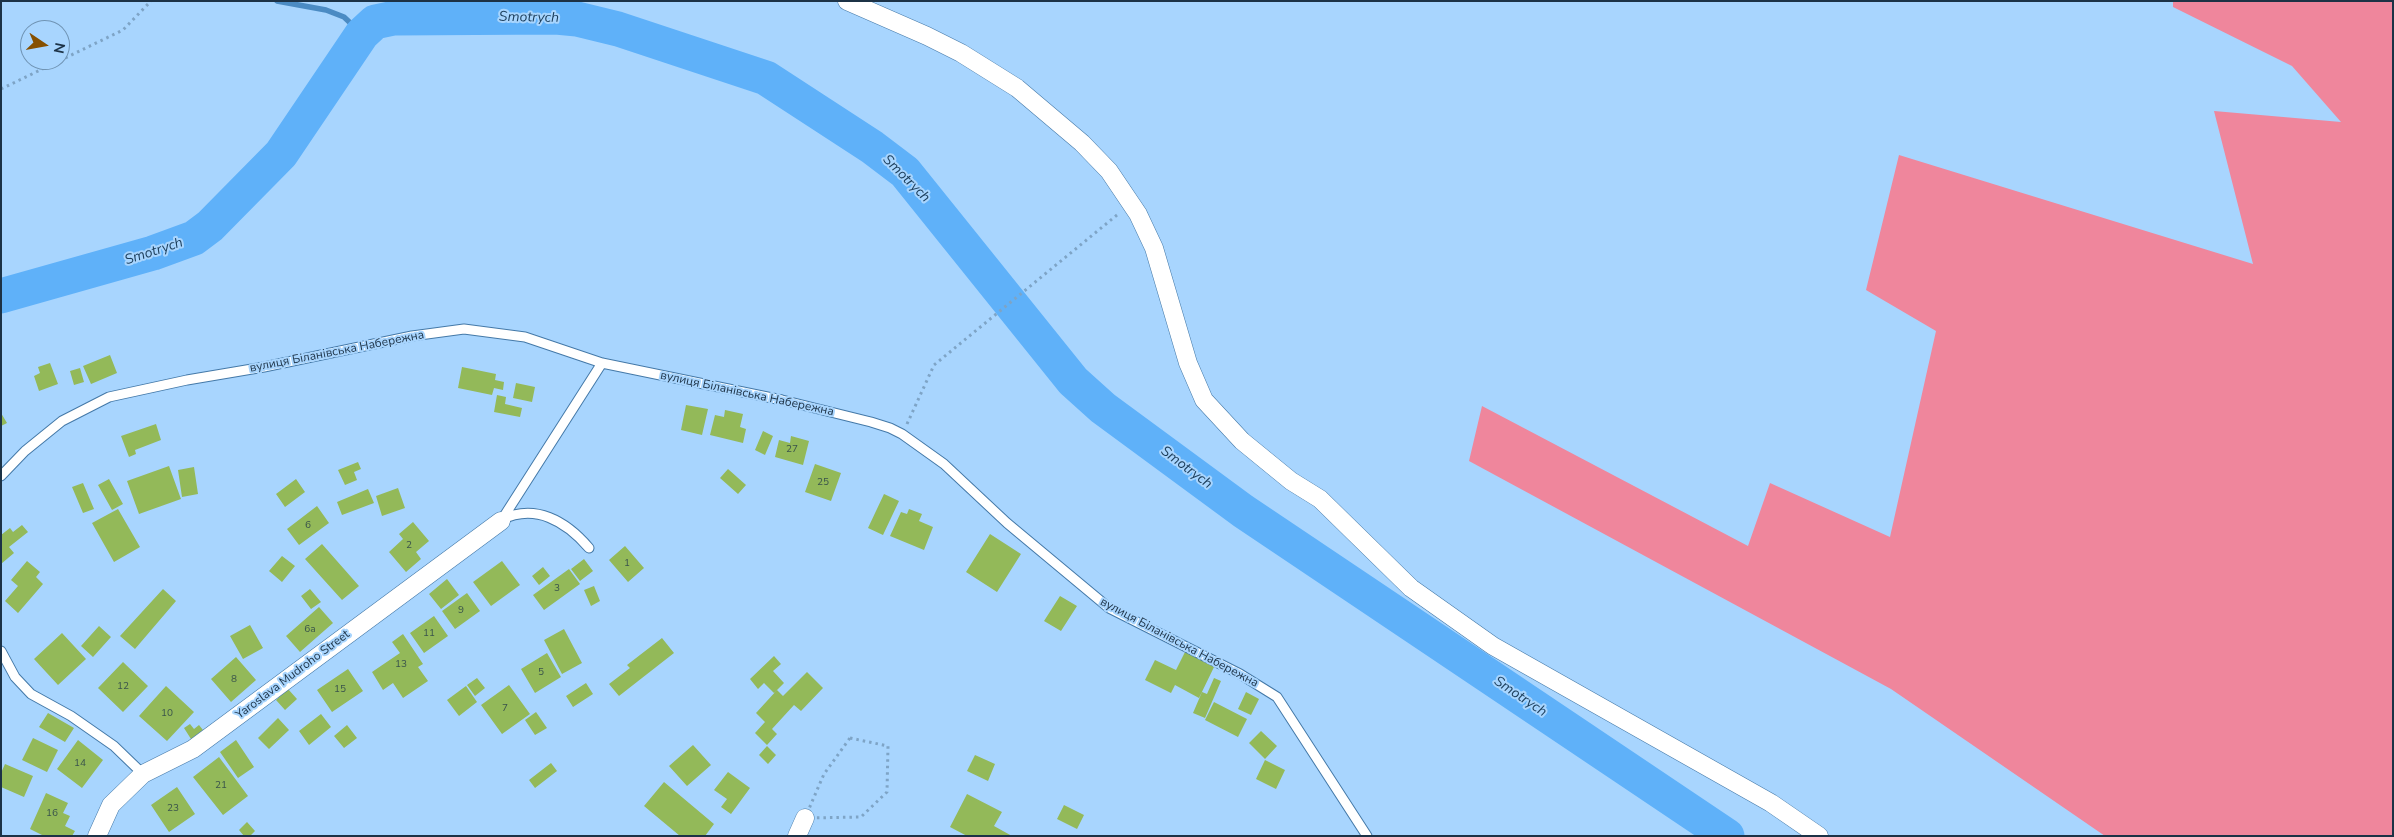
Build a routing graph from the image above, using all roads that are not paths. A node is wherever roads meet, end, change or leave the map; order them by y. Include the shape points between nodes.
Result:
1 (847, 1) edge
2 (602, 364) junction
3 (1, 476) edge
4 (501, 521) junction
5 (589, 548) dead end
6 (1, 651) edge
7 (143, 774) junction
8 (805, 818) road end
9 (97, 836) edge
10 (797, 836) edge
11 (1367, 836) edge
12 (1820, 836) edge

1 - 12 street via 936,40 1017,88 1082,143 1109,171 1154,248 1195,383 1211,409 1242,441 1291,481 1320,499 1411,588 1493,646 1771,802
2 - 3 lane, вулиця Біланівська Набережна via 525,338 478,329 412,336 110,397 62,421 24,451
2 - 4 lane
2 - 11 lane, вулиця Біланівська Набережна via 782,400 871,422 902,434 944,464 1007,523 1098,600 1240,674 1277,697
4 - 5 lane via 513,514 526,512 543,515 570,528
4 - 7 street, Yaroslava Mudroho Street via 193,749
6 - 7 lane via 15,677 31,694 71,716 114,746
7 - 9 street, Yaroslava Mudroho Street via 111,804
8 - 10 street

